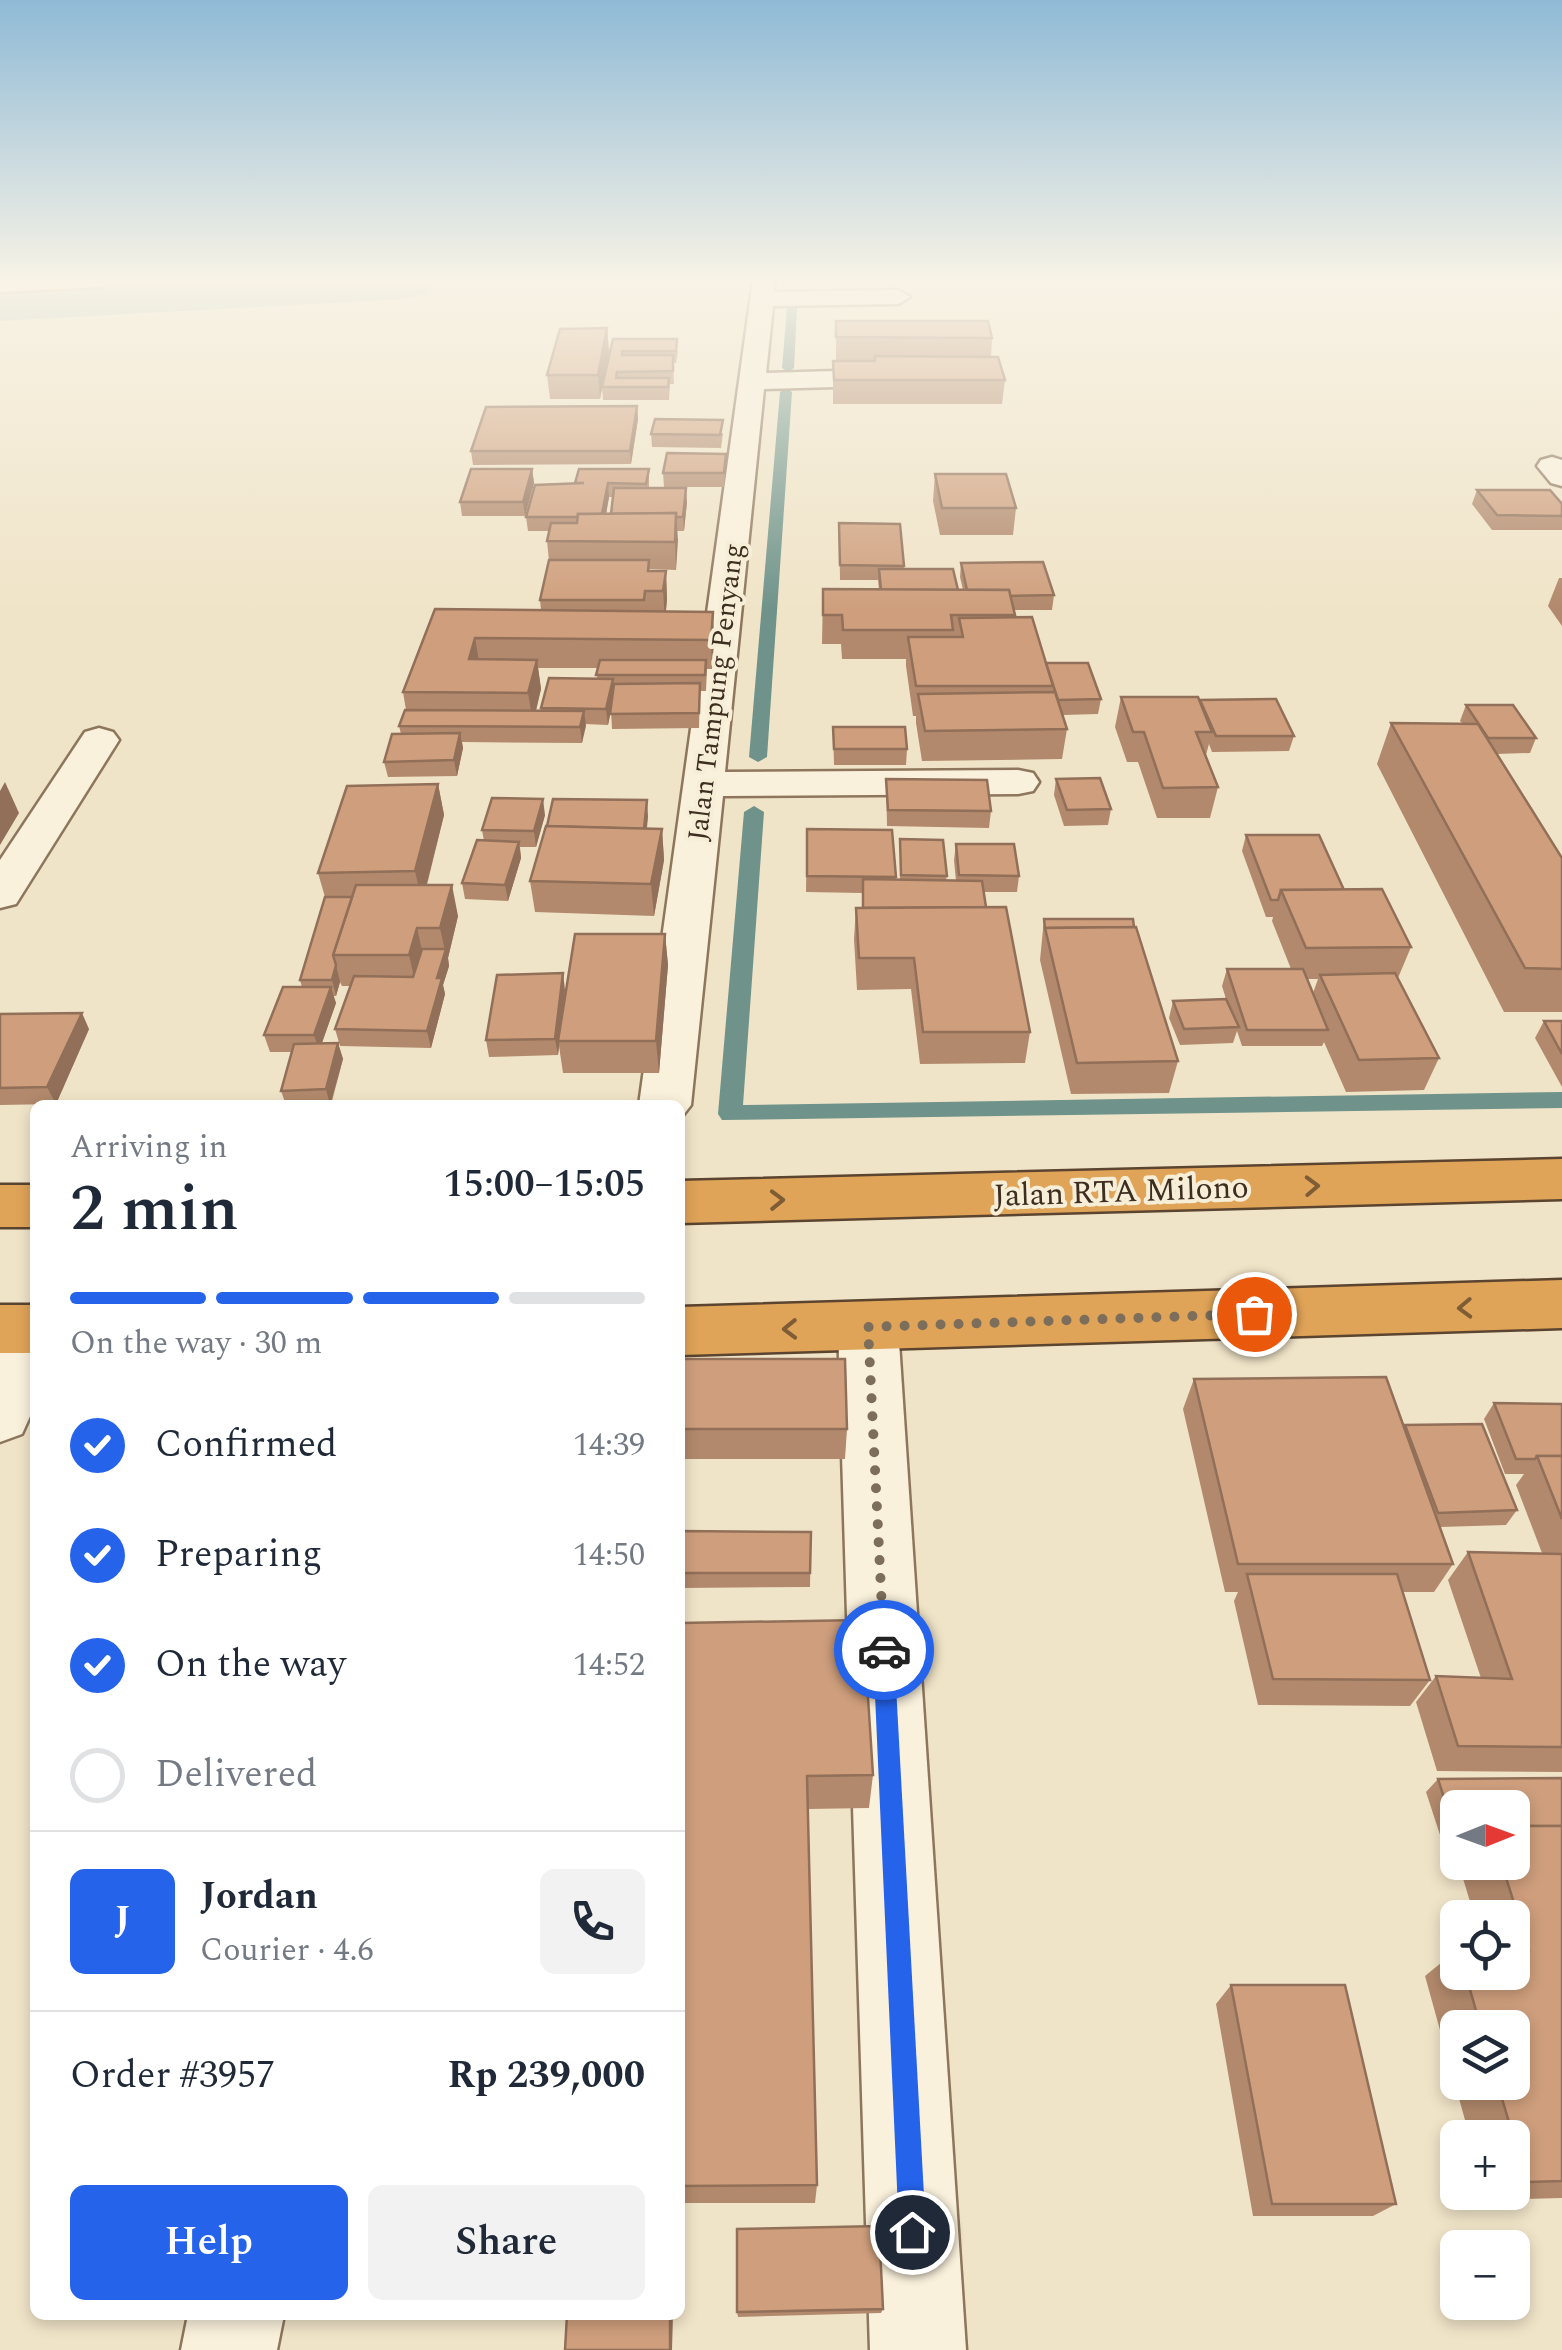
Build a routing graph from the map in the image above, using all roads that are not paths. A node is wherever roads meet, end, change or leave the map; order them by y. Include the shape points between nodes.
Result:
1 (749, 390) edge
2 (98, 740) dead end
3 (1018, 782) dead end
4 (705, 784) junction
5 (0, 894) edge
6 (666, 1100) edge
7 (1562, 1179) edge
8 (685, 1202) edge
9 (0, 1206) edge
10 (30, 1206) edge
11 (1562, 1304) edge
12 (868, 1327) junction
13 (22, 1329) edge
14 (685, 1331) edge
15 (0, 1415) edge
16 (235, 2320) edge
17 (229, 2350) edge
18 (918, 2350) edge

1 - 4 street, Jalan Tampung Penyang
2 - 5 street
3 - 4 street
4 - 6 street, Jalan Tampung Penyang
8 -> 7 highway, Jalan RTA Milono
9 - 10 highway
11 -> 12 highway
12 -> 14 highway
12 - 18 street
13 - 15 street
16 - 17 street

